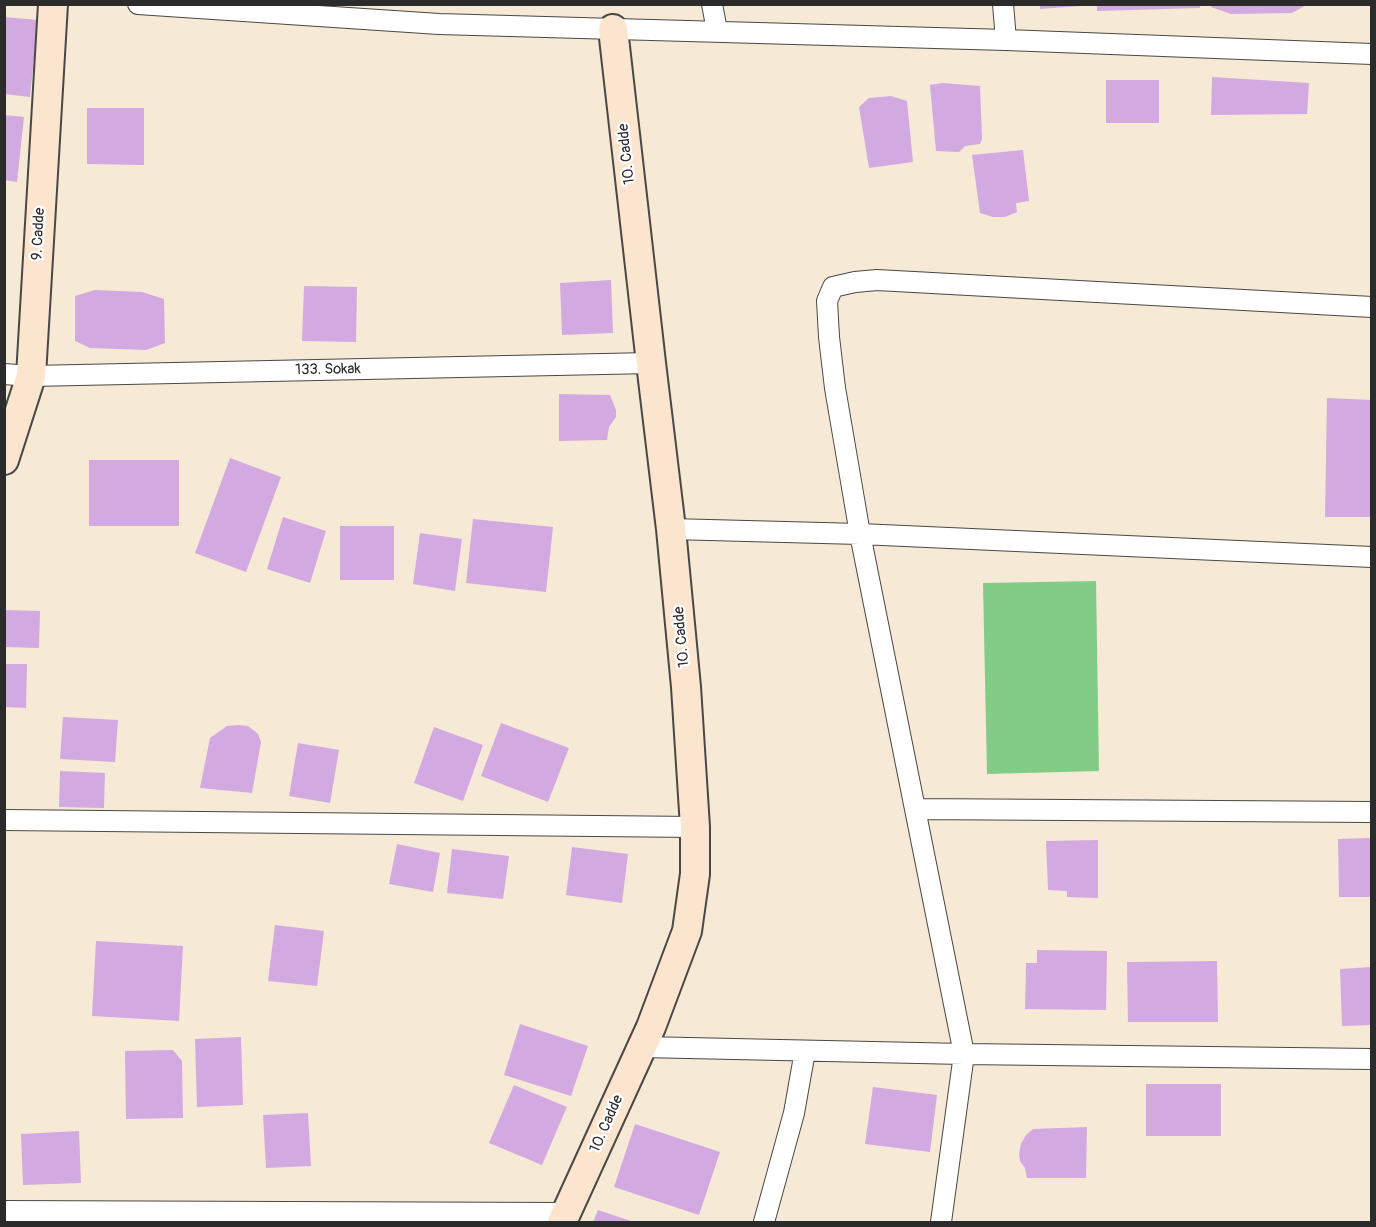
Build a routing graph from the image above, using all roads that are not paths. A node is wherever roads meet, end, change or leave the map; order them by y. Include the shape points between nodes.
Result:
1 (53, 4) edge
2 (138, 4) edge
3 (712, 4) edge
4 (1003, 4) edge
5 (613, 29) junction
6 (717, 31) junction
7 (1006, 40) junction
8 (1371, 54) edge
9 (1371, 307) edge
10 (651, 363) junction
11 (18, 375) edge
12 (4, 460) edge
13 (671, 529) junction
14 (860, 534) junction
15 (1371, 557) edge
16 (915, 809) junction
17 (1371, 812) edge
18 (4, 820) edge
19 (695, 827) junction
20 (642, 1047) junction
21 (805, 1051) junction
22 (964, 1054) junction
23 (1371, 1059) edge
24 (4, 1211) edge
25 (564, 1218) edge
26 (764, 1222) edge
27 (941, 1222) edge

1 - 11 street, 9. Cadde
2 - 5 street via 439,24
3 - 6 street
4 - 7 street
5 - 6 street
5 - 10 street, 10. Cadde
6 - 7 street
7 - 8 street
9 - 14 street via 877,280 833,287 827,301 834,378
10 - 11 street, 133. Sokak
10 - 13 street, 10. Cadde
11 - 12 street, 9. Cadde
13 - 14 street
13 - 19 street, 10. Cadde
14 - 15 street
14 - 16 street
16 - 17 street
16 - 22 street
18 - 19 street
19 - 20 street, 10. Cadde via 695,874 687,932
20 - 21 street
20 - 25 street, 10. Cadde
21 - 22 street
21 - 26 street via 794,1113
22 - 23 street
22 - 27 street
24 - 25 street

